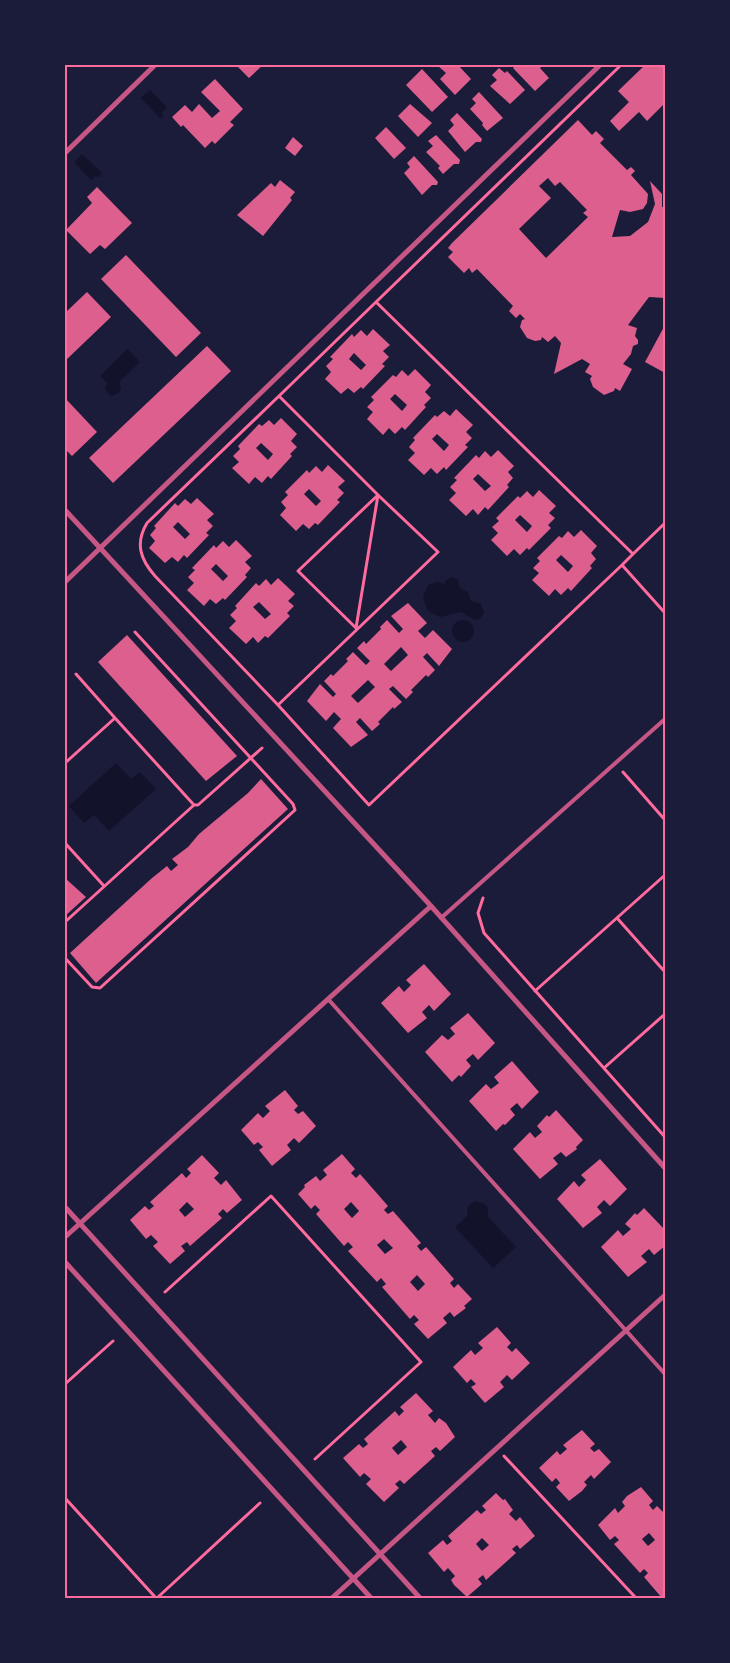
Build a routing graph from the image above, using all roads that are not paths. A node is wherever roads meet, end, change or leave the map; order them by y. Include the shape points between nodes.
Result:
1 (155, 65) edge
2 (600, 65) edge
3 (65, 153) edge
4 (65, 510) edge
5 (101, 549) junction
6 (65, 582) edge
7 (665, 719) edge
8 (431, 906) junction
9 (441, 918) junction
10 (328, 998) junction
11 (665, 1168) edge
12 (65, 1208) edge
13 (80, 1224) junction
14 (65, 1237) edge
15 (65, 1262) edge
16 (665, 1295) edge
17 (626, 1330) junction
18 (665, 1374) edge
19 (380, 1554) junction
20 (353, 1579) junction
21 (332, 1598) edge
22 (371, 1598) edge
23 (420, 1598) edge

1 - 3 street
2 - 5 street
4 - 5 street
5 - 6 street
5 - 8 street
7 - 9 lane
8 - 9 street
8 - 10 street
9 - 11 street
10 - 13 street
10 - 17 lane
12 - 13 street
13 - 14 street
13 - 19 street
15 - 20 street
16 - 17 street
17 - 18 lane
17 - 19 street
19 - 20 street
19 - 23 street
20 - 21 street
20 - 22 street

